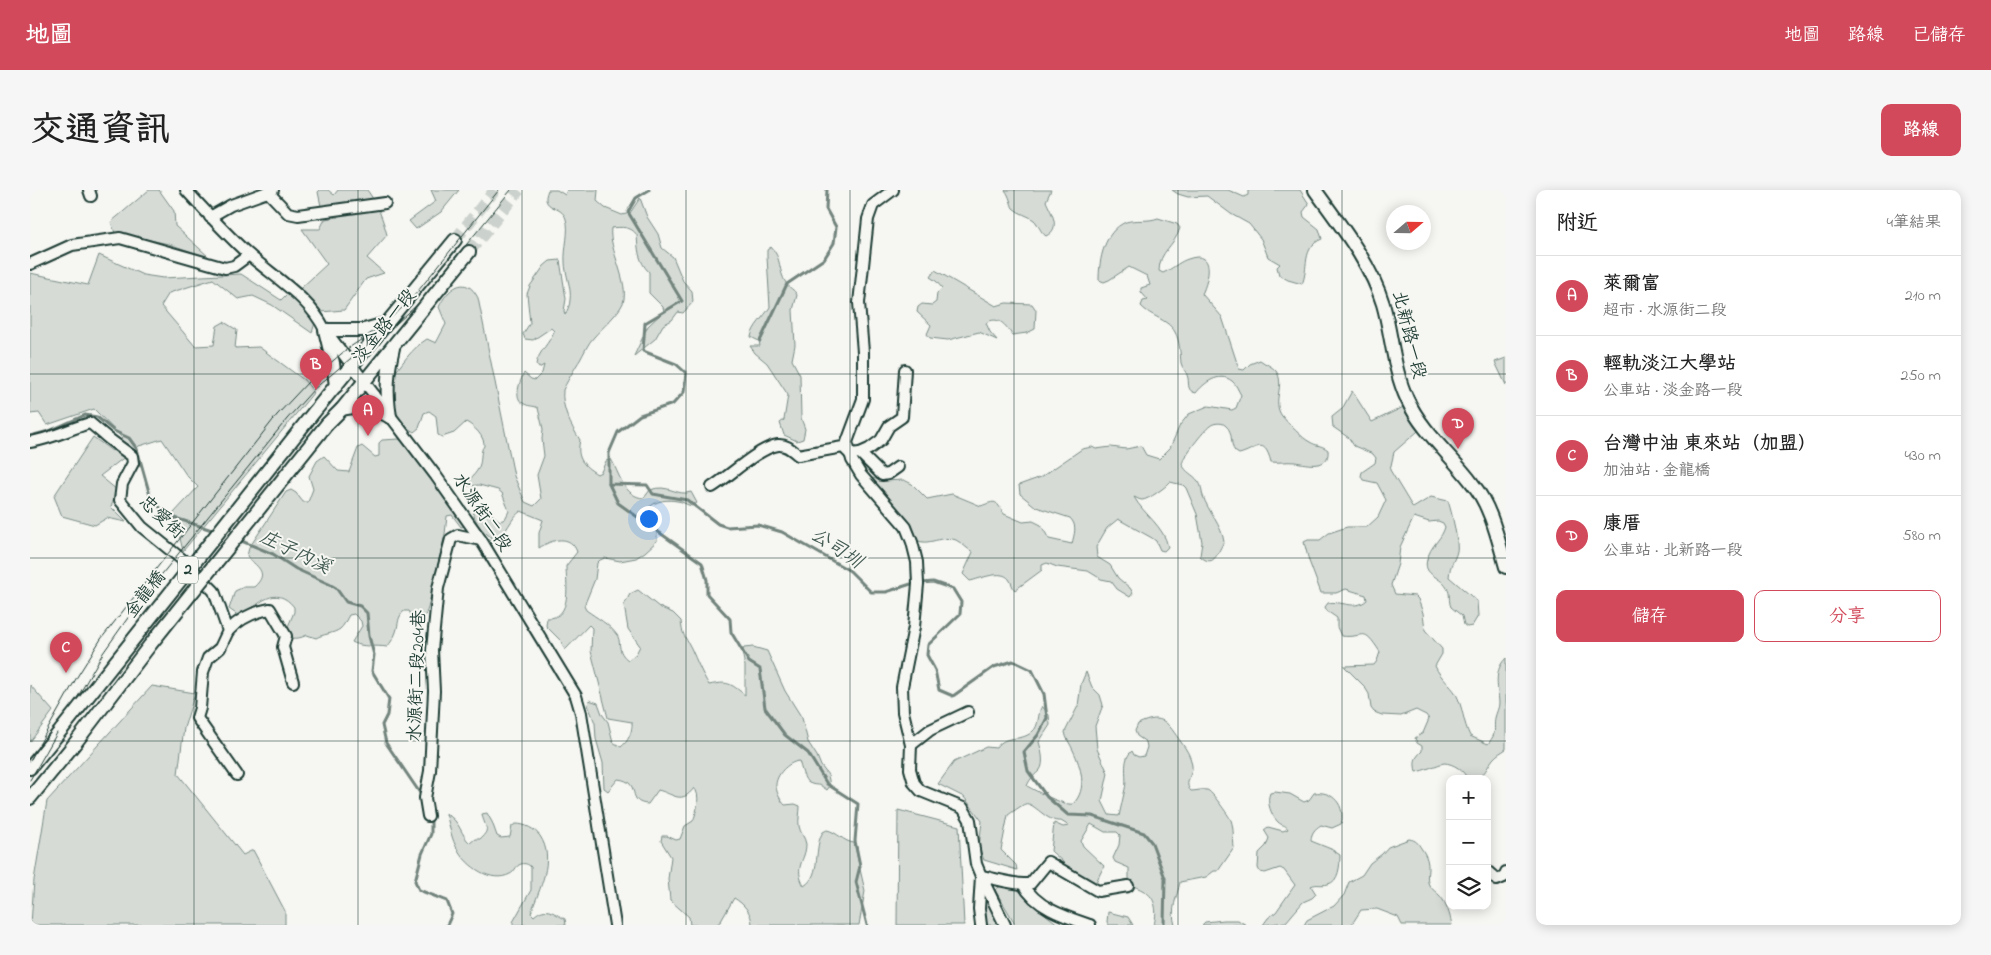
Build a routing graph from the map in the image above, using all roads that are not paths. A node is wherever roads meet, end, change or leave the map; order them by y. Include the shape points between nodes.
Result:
1 (186, 190) edge
2 (893, 190) edge
3 (271, 191) edge
4 (1319, 192) edge
5 (385, 203) dead end
6 (210, 216) junction
7 (455, 240) tunnel mouth
8 (470, 252) tunnel mouth
9 (249, 255) junction
10 (30, 264) edge
11 (385, 324) junction
12 (325, 330) junction
13 (394, 345) junction
14 (351, 365) junction
15 (905, 370) dead end
16 (363, 382) junction
17 (336, 386) junction
18 (342, 410) junction
19 (314, 412) joint
20 (390, 417) junction
21 (327, 424) joint
22 (30, 442) edge
23 (855, 454) junction
24 (898, 467) dead end
25 (712, 487) dead end
26 (480, 540) junction
27 (1506, 567) edge
28 (228, 631) junction
29 (293, 682) dead end
30 (968, 712) dead end
31 (911, 746) junction
32 (30, 768) edge
33 (237, 775) dead end
34 (30, 798) edge
35 (428, 816) dead end
36 (1506, 872) edge
37 (1491, 875) edge
38 (981, 876) junction
39 (1023, 884) junction
40 (1128, 886) dead end
41 (615, 925) edge
42 (982, 925) edge
43 (1005, 925) edge
44 (1090, 925) edge

1 - 6 street, 水源街二段
2 - 23 street via 873,205 868,219 859,303 863,399 847,442
3 - 5 street via 288,213 298,215
3 - 6 street
4 - 27 main road, 北新路一段 via 1375,282 1407,400 1427,431 1473,484 1485,504
6 - 9 street, 水源街二段
7 - 11 main road, 淡金路一段 / 2
8 - 13 main road, 淡金路一段 / 2
9 - 10 street via 234,266 225,268 120,238 72,245
9 - 12 street, 水源街二段 via 288,286 320,318
11 - 12 main road via 364,330
11 - 14 main road, 淡金路一段 / 2
12 - 14 street, 水源街二段
12 - 17 main road
13 - 16 main road, 淡金路一段 / 2
13 - 20 main road via 386,394
14 - 16 street, 水源街二段
14 - 17 main road, 淡金路一段 / 2
15 - 23 street via 902,417 889,426 881,440
16 - 18 main road, 淡金路一段 / 2
16 - 20 street, 水源街二段
17 - 19 main road, 淡金路一段 / 2
18 - 20 main road via 372,406
18 - 21 main road, 淡金路一段 / 2
19 - 32 main road, 金龍橋 / 2, bridge
20 - 26 street, 水源街二段
21 - 34 main road, 金龍橋 / 2, bridge
22 - 28 street, 忠愛街 via 48,439 90,423 132,456 133,463 122,484 120,500 142,527 214,591
23 - 24 street via 882,475
23 - 25 street via 843,447 798,455 788,446 778,445 758,453
23 - 31 street via 861,475 906,527 917,562 914,627 902,687 903,712
26 - 35 street, 水源街二段204巷 via 458,535 451,539 438,588 432,650 434,691 430,771 425,798
26 - 41 street, 水源街二段 via 576,696
28 - 29 street via 238,620 270,609 286,636 283,647
28 - 33 street via 220,648 208,658 203,672 197,718
30 - 31 street via 930,730
31 - 38 street via 910,769 920,791 963,808 970,820 976,864
36 - 37 street via 1504,877 1496,880
38 - 39 street
38 - 42 street via 979,909
38 - 43 street
39 - 40 street via 1030,884 1048,862 1098,892
39 - 44 street via 1036,901 1061,915

